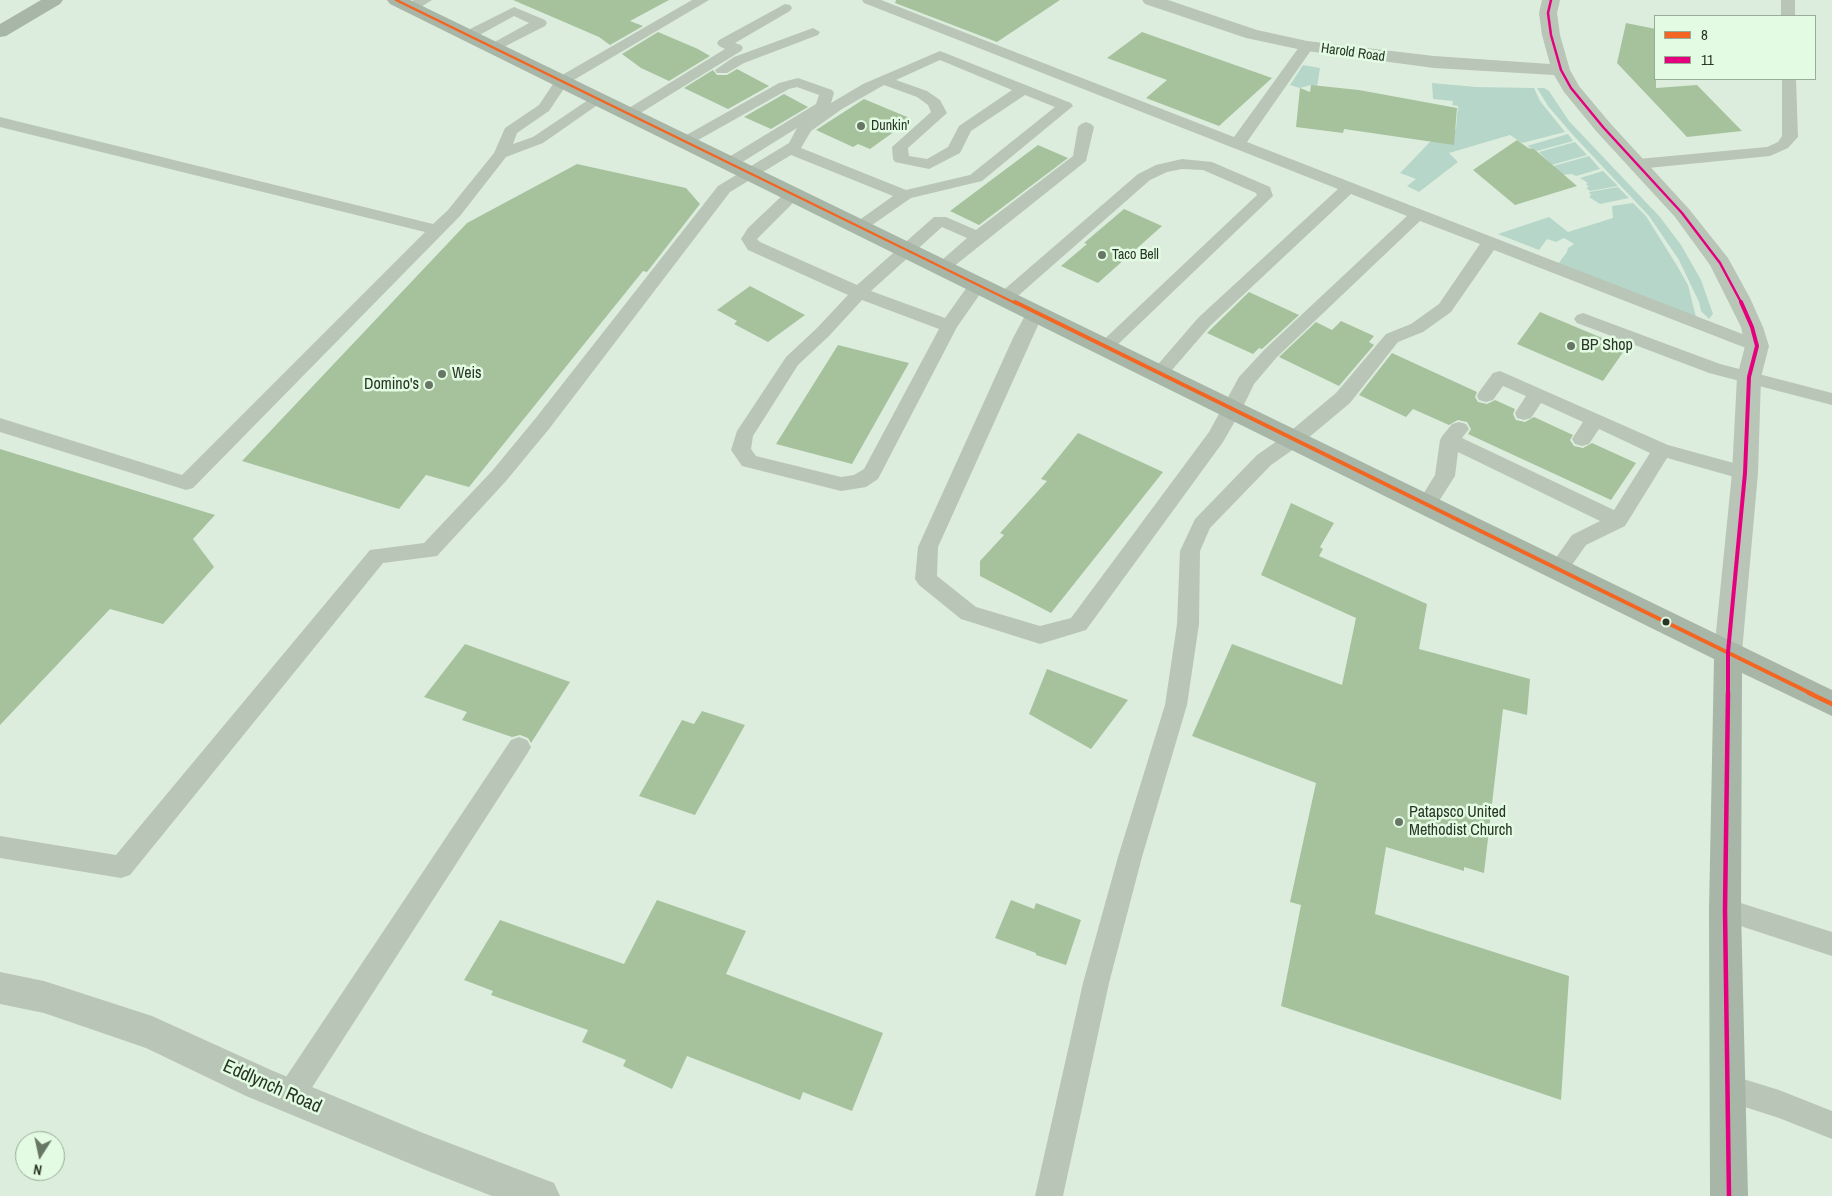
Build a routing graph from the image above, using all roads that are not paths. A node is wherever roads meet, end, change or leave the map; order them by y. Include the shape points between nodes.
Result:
1 (54, 0) edge
2 (702, 0) edge
3 (869, 0) edge
4 (1151, 0) edge
5 (1551, 0) edge
6 (1788, 0) edge
7 (411, 2) edge
8 (785, 8) dead end
9 (1788, 15) edge
10 (0, 32) edge
11 (813, 32) dead end
12 (469, 35) junction
13 (1307, 46) junction
14 (494, 48) junction
15 (1561, 70) junction
16 (883, 80) junction
17 (1789, 80) edge
18 (562, 81) junction
19 (1023, 89) junction
20 (599, 99) junction
21 (635, 117) junction
22 (0, 122) edge
23 (1086, 127) dead end
24 (686, 142) junction
25 (1237, 144) junction
26 (790, 149) junction
27 (501, 154) junction
28 (1638, 164) junction
29 (740, 168) junction
30 (1349, 187) junction
31 (793, 194) junction
32 (905, 195) junction
33 (1418, 214) junction
34 (859, 226) junction
35 (436, 230) junction
36 (978, 236) junction
37 (1490, 242) junction
38 (907, 250) junction
39 (942, 267) junction
40 (978, 284) junction
41 (859, 293) junction
42 (1005, 298) junction
43 (1035, 312) junction
44 (1583, 318) dead end
45 (949, 326) junction
46 (1757, 346) junction
47 (1106, 347) junction
48 (1160, 373) junction
49 (1749, 377) junction
50 (1538, 394) junction
51 (1486, 396) dead end
52 (1832, 399) edge
53 (1234, 409) junction
54 (1524, 413) dead end
55 (1595, 420) junction
56 (0, 425) edge
57 (1294, 439) junction
58 (1582, 439) dead end
59 (1662, 450) junction
60 (1744, 473) junction
61 (1427, 504) junction
62 (1618, 521) junction
63 (1558, 569) junction
64 (1728, 652) junction
65 (1832, 704) edge
66 (519, 747) dead end
67 (0, 847) edge
68 (1725, 910) junction
69 (1832, 944) edge
70 (0, 988) edge
71 (1727, 1088) junction
72 (290, 1096) junction
73 (1832, 1124) edge
74 (541, 1196) edge
75 (1049, 1196) edge
76 (1728, 1196) edge

1 - 10 main road
2 - 18 lane
3 - 25 lane
4 - 13 street, Harold Road via 1252,34
5 - 15 street via 1548,13 1550,28
6 - 9 lane
7 - 12 main road
8 - 21 lane via 724,44 736,48
11 - 21 lane via 739,60
12 - 14 main road
12 - 14 lane via 514,11 540,23
13 - 15 street, Harold Road via 1434,62
13 - 25 lane
14 - 18 main road
15 - 28 street via 1586,108
16 - 19 lane via 940,55
16 - 19 lane via 922,94 935,103 939,114 900,147 901,159 929,164 955,150 964,129
16 - 26 lane via 805,128
17 - 28 lane via 1790,137 1783,145 1770,151
18 - 20 main road
18 - 27 lane via 544,108 510,131
19 - 32 lane via 1066,106 976,178
20 - 21 main road
20 - 27 lane via 538,140
21 - 24 main road
22 - 35 lane
23 - 36 lane via 1080,158
24 - 29 main road
24 - 29 lane via 784,86 798,82 827,93 823,106
25 - 30 lane
26 - 29 lane
26 - 32 lane
27 - 35 lane via 454,213
28 - 46 street via 1682,213 1720,263 1752,327
29 - 31 main road
29 - 67 lane via 499,476 430,550 377,556 121,867
30 - 33 lane
30 - 48 lane via 1204,322
31 - 34 main road
31 - 41 lane via 749,240 754,246
32 - 34 lane
33 - 37 lane
33 - 53 lane via 1271,354 1246,381
34 - 38 main road
35 - 56 lane via 186,482
36 - 38 lane via 940,220
36 - 39 lane
37 - 46 lane
37 - 57 lane via 1444,308 1416,328 1392,338 1343,398
38 - 39 main road
38 - 41 lane
39 - 40 main road
40 - 42 main road
40 - 45 lane
41 - 45 lane
41 - 45 lane via 792,361 744,436 741,450 749,461 841,484 859,482 871,474
42 - 43 main road
42 - 47 lane via 1144,177 1162,168 1182,164 1206,165 1264,190 1265,196
43 - 47 main road
43 - 53 lane via 928,547 926,579 969,613 1040,635 1078,624
44 - 49 lane via 1715,369
46 - 49 street
47 - 48 main road
48 - 53 main road
49 - 52 lane
49 - 60 street
50 - 51 lane via 1500,378
50 - 54 lane
50 - 55 lane
53 - 57 main road
55 - 58 lane
55 - 59 lane
57 - 61 main road
57 - 75 lane via 1264,460 1202,524 1190,551 1188,624 1176,705 1096,983
59 - 60 lane
59 - 62 lane
60 - 64 street
61 - 62 lane via 1445,476 1454,435 1552,481
61 - 63 main road
62 - 63 lane via 1579,540
63 - 64 main road
64 - 65 main road
64 - 68 main road
66 - 72 lane
68 - 69 lane
68 - 71 main road
70 - 72 street, Eddlynch Road via 44,997 152,1033
71 - 73 lane
71 - 76 main road
72 - 74 street, Eddlynch Road

